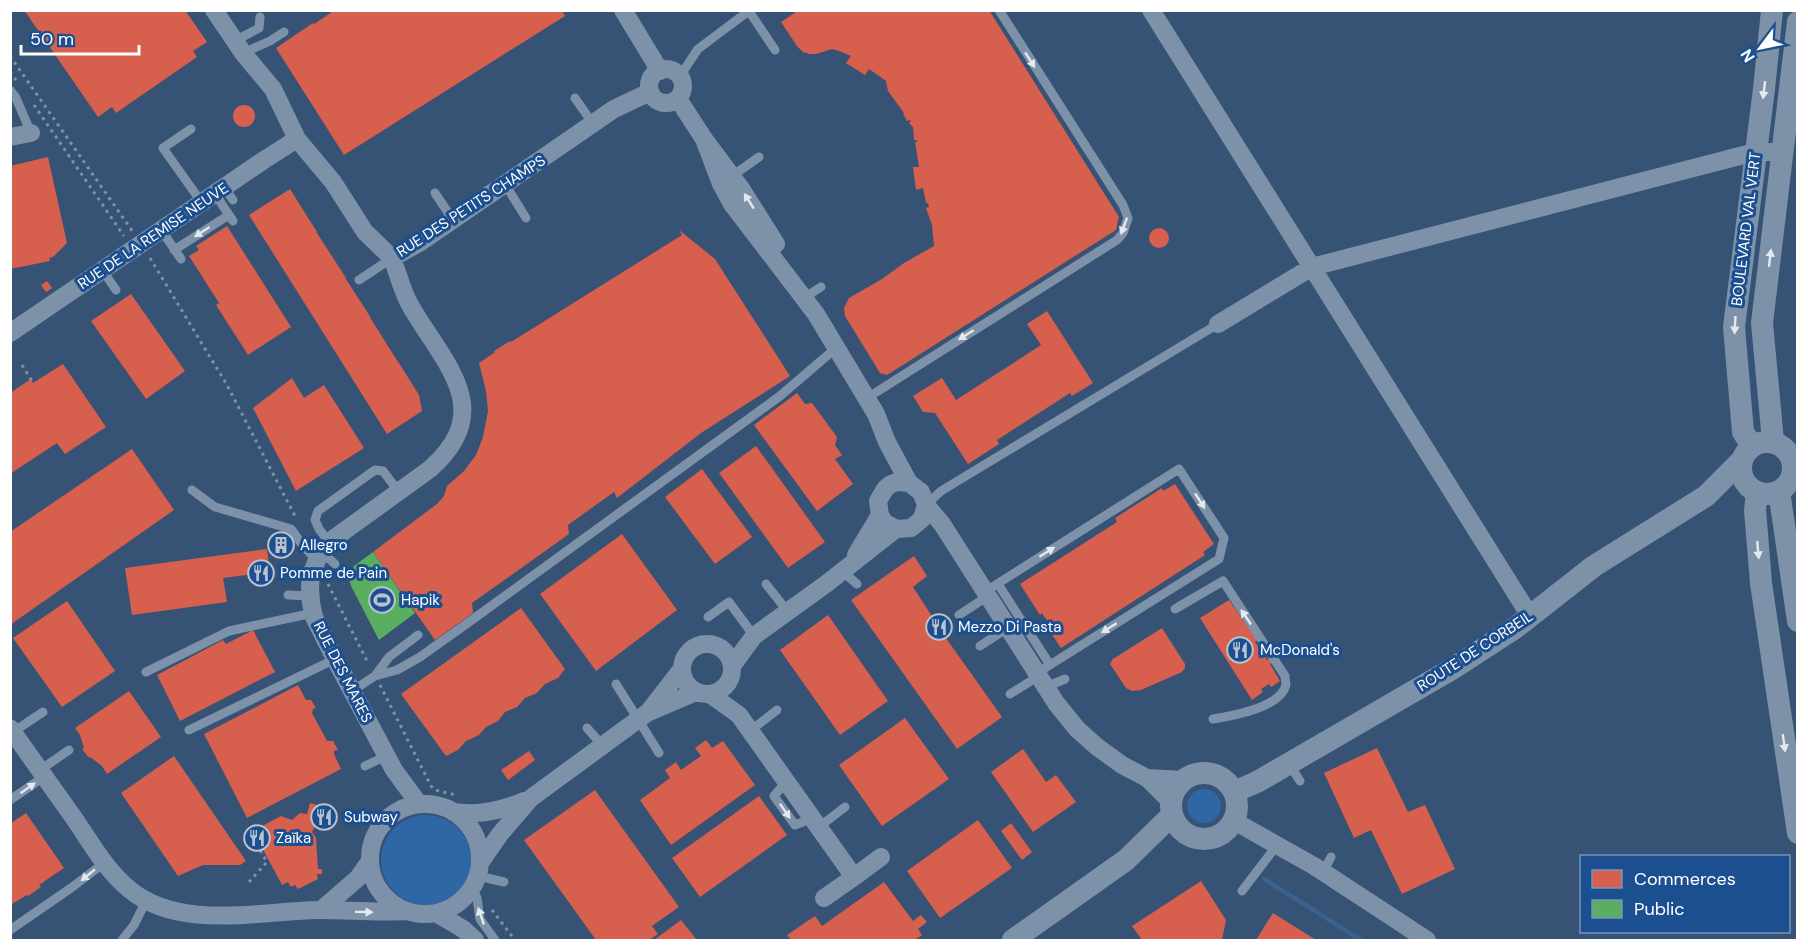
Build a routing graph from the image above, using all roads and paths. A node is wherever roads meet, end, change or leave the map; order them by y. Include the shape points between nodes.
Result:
1 (214, 10) edge
2 (623, 10) edge
3 (999, 10) edge
4 (1151, 10) edge
5 (1772, 10) edge
6 (751, 11) edge
7 (261, 17) dead end
8 (1797, 22) edge
9 (284, 32) dead end
10 (239, 47) junction
11 (775, 50) dead end
12 (10, 56) edge
13 (660, 71) junction
14 (10, 72) edge
15 (680, 76) junction
16 (16, 80) dead end
17 (10, 90) edge
18 (650, 92) junction
19 (28, 97) dead end
20 (575, 98) dead end
21 (678, 99) junction
22 (593, 124) junction
23 (191, 129) dead end
24 (31, 133) joint
25 (10, 137) edge
26 (297, 139) junction
27 (1782, 152) junction
28 (1755, 153) junction
29 (759, 157) dead end
30 (722, 183) junction
31 (505, 184) junction
32 (435, 193) dead end
33 (219, 196) junction
34 (526, 218) dead end
35 (453, 220) junction
36 (162, 231) junction
37 (139, 246) junction
38 (174, 249) junction
39 (392, 258) junction
40 (180, 259) dead end
41 (1312, 267) junction
42 (103, 271) junction
43 (359, 280) dead end
44 (116, 290) dead end
45 (816, 314) junction
46 (1218, 324) joint
47 (10, 333) edge
48 (836, 348) junction
49 (22, 365) dead end
50 (32, 381) dead end
51 (867, 398) junction
52 (887, 442) junction
53 (1755, 449) junction
54 (1781, 477) edge
55 (909, 483) junction
56 (404, 484) junction
57 (891, 484) junction
58 (192, 490) dead end
59 (1706, 496) junction
60 (926, 506) junction
61 (880, 515) junction
62 (298, 522) dead end
63 (917, 524) junction
64 (896, 529) junction
65 (326, 554) junction
66 (968, 564) junction
67 (846, 567) junction
68 (766, 584) dead end
69 (857, 584) dead end
70 (991, 590) junction
71 (288, 595) dead end
72 (312, 605) junction
73 (1175, 609) dead end
74 (788, 612) junction
75 (959, 615) dead end
76 (1530, 616) junction
77 (708, 617) dead end
78 (1797, 621) edge
79 (1009, 627) junction
80 (418, 635) dead end
81 (754, 636) junction
82 (717, 646) junction
83 (980, 646) dead end
84 (335, 659) junction
85 (681, 670) junction
86 (146, 672) dead end
87 (730, 674) junction
88 (1043, 675) junction
89 (375, 676) junction
90 (1065, 679) dead end
91 (616, 684) dead end
92 (352, 691) junction
93 (703, 693) junction
94 (1010, 694) dead end
95 (777, 711) dead end
96 (43, 712) dead end
97 (739, 715) junction
98 (642, 717) junction
99 (1213, 719) dead end
100 (587, 728) dead end
101 (12, 730) edge
102 (189, 730) dead end
103 (750, 731) junction
104 (602, 745) junction
105 (69, 750) dead end
106 (659, 753) dead end
107 (390, 763) junction
108 (365, 766) dead end
109 (42, 773) junction
110 (1147, 778) junction
111 (1184, 780) junction
112 (1234, 792) junction
113 (531, 798) junction
114 (10, 800) edge
115 (419, 804) junction
116 (458, 804) junction
117 (845, 807) dead end
118 (1171, 808) junction
119 (397, 812) junction
120 (1234, 821) junction
121 (816, 822) junction
122 (1797, 833) edge
123 (1186, 835) junction
124 (257, 838) dead end
125 (1273, 850) junction
126 (881, 857) dead end
127 (1126, 860) junction
128 (370, 861) junction
129 (104, 862) junction
130 (854, 877) junction
131 (485, 878) junction
132 (249, 882) dead end
133 (1242, 891) dead end
134 (824, 898) dead end
135 (147, 901) junction
136 (321, 910) junction
137 (406, 911) junction
138 (436, 913) junction
139 (10, 930) edge
140 (469, 937) edge
141 (122, 940) edge
142 (495, 940) edge
143 (516, 940) edge
144 (1012, 940) edge
145 (1427, 940) edge

1 - 10 street, RUE DES PETITS CHAMPS
2 - 13 street
3 -> 51 lane via 1123,205 1128,218 1123,233
4 - 41 street
5 -> 28 street, BOULEVARD VAL VERT
6 - 11 lane
6 - 15 lane via 698,49
7 - 10 lane via 259,28
8 - 27 street, BOULEVARD VAL VERT
9 - 10 lane via 270,41
10 - 26 street, RUE DES PETITS CHAMPS via 273,89
12 - 37 path
13 - 15 street via 671,70
13 - 18 street via 652,77
14 - 16 path
15 - 21 street via 684,85
17 - 24 lane
18 - 21 street via 663,103
18 - 22 street, RUE DES PETITS CHAMPS
19 - 37 path via 126,239
20 - 22 lane
21 - 30 street via 704,140
22 - 31 street, RUE DES PETITS CHAMPS
23 - 33 lane via 163,148
24 - 25 street
26 - 33 street, RUE DE LA REMISE NEUVE
26 - 39 street, RUE DES PETITS CHAMPS via 333,182 365,232
27 - 28 street
53 -> 27 street, BOULEVARD VAL VERT via 1762,323
28 - 41 street
28 -> 53 street, BOULEVARD VAL VERT via 1734,327 1743,432
29 - 30 lane
30 - 45 street via 732,204
45 -> 30 street via 814,291
31 - 34 lane
31 - 35 street, RUE DES PETITS CHAMPS
32 - 35 lane
33 - 36 street, RUE DE LA REMISE NEUVE
33 -> 38 lane via 231,218
35 - 39 street, RUE DES PETITS CHAMPS
36 - 37 street, RUE DE LA REMISE NEUVE
36 - 38 lane
37 - 42 street, RUE DE LA REMISE NEUVE
37 - 62 path via 227,385
38 - 40 lane
39 - 43 lane
39 - 56 street via 409,303 454,375 462,404 459,434 435,471
41 - 46 street
41 - 76 street
42 - 44 lane
42 - 47 street, RUE DE LA REMISE NEUVE
45 - 48 street
46 - 60 lane via 941,491
48 - 51 street
48 - 89 lane via 780,396 420,657 397,670
49 - 50 path
51 - 52 street
52 - 55 street
52 - 57 street
53 - 54 street via 1781,445 1788,451
53 - 54 street via 1742,477
53 - 59 street, ROUTE DE CORBEIL
54 - 59 street, ROUTE DE CORBEIL
54 - 78 street
54 -> 122 street via 1755,510 1761,583
55 - 57 street
55 - 60 street via 921,492
56 - 65 street
56 - 65 lane via 375,470 318,511 315,520
57 - 61 street via 878,501
58 - 65 lane via 215,507 291,529 304,547
59 - 76 street, ROUTE DE CORBEIL via 1594,566
60 - 63 street
60 - 66 street
61 - 64 street
61 - 67 street
63 - 64 street
63 - 66 street
64 - 67 street
65 - 72 street via 311,575
65 - 89 path
66 - 70 street
67 - 69 lane
67 - 74 street
68 - 74 lane
70 - 75 lane
70 - 79 street
70 - 88 lane
70 -> 88 lane via 1179,469 1224,538 1219,559
71 - 72 lane
72 - 84 street, RUE DES MARES
72 - 86 lane via 229,630
99 -> 73 lane via 1238,715 1281,687 1285,676 1222,581
74 - 81 street
76 - 112 street, ROUTE DE CORBEIL via 1294,772
77 - 81 lane via 729,602
79 - 83 lane
79 - 88 street
80 - 89 lane via 389,657
81 - 82 street
81 - 87 street
82 - 85 street via 707,644 688,651
82 - 87 street via 729,658
84 - 92 street, RUE DES MARES
84 - 102 lane
85 - 93 street via 688,687
85 - 98 street
87 - 93 street via 721,690
87 - 97 street
88 - 90 lane
88 - 94 lane
88 - 110 street via 1056,703 1077,729 1122,765
89 - 92 lane
89 - 116 path via 431,786
91 - 98 lane
92 - 107 street, RUE DES MARES
93 - 97 street
93 - 98 street
95 - 103 lane
96 - 101 lane
97 - 103 street
98 - 104 street
98 - 106 lane
100 - 104 lane
101 - 109 street
103 - 121 street
104 - 113 street
105 - 109 lane
107 - 108 lane
107 - 115 street, RUE DES MARES
107 - 119 street, RUE DES MARES via 401,792
114 -> 109 lane
109 - 129 street
110 - 111 street
110 - 118 street
111 - 112 street via 1206,773 1218,776
111 - 118 street via 1175,790
112 - 120 street
113 - 116 street via 489,813 470,814
113 - 131 street via 500,834
115 - 116 street
115 - 119 street
116 - 131 street via 474,834
117 - 121 lane
118 - 123 street via 1177,826
118 - 127 street
119 - 128 street via 377,833
120 - 123 street via 1218,837 1208,840
120 - 125 street
121 - 130 street
123 - 127 street
124 - 132 path via 254,840 267,862
125 - 133 lane
125 - 145 street via 1327,865
126 - 130 street
127 - 144 street
128 - 136 street via 358,878
128 - 137 street via 381,892
129 - 135 street via 130,890
129 -> 139 lane
130 - 134 street
131 - 138 street via 459,903
142 -> 131 lane via 480,919 477,898
131 - 143 path via 488,905
135 - 136 street via 170,910 202,915
135 - 141 lane
136 -> 137 street
137 - 138 street
138 - 140 street

